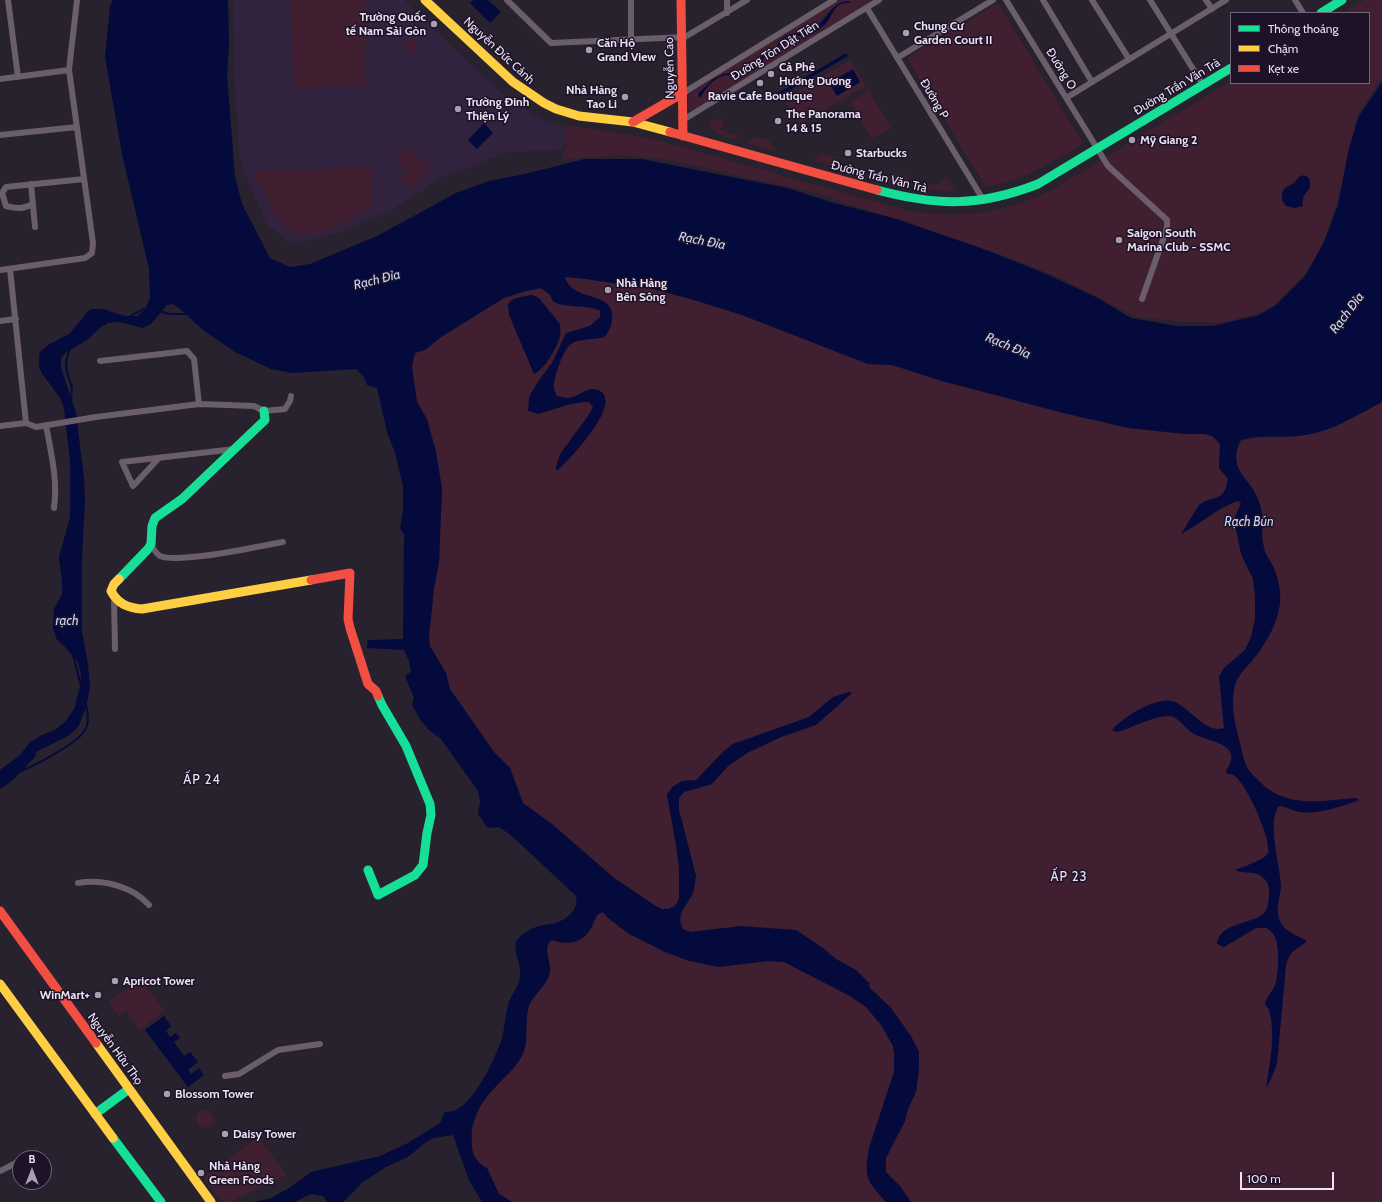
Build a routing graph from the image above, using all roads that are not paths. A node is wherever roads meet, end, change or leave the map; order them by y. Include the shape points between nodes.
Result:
1 (8, 0) edge
2 (77, 0) edge
3 (425, 0) edge
4 (507, 0) edge
5 (631, 0) edge
6 (681, 0) edge
7 (727, 0) edge
8 (747, 0) edge
9 (834, 0) edge
10 (879, 0) edge
11 (993, 0) edge
12 (1006, 0) edge
13 (1043, 0) edge
14 (1092, 0) edge
15 (1150, 0) edge
16 (1206, 0) edge
17 (1226, 0) edge
18 (1295, 0) edge
19 (1342, 0) edge
20 (866, 8) junction
21 (1212, 9) junction
22 (1302, 12) edge
23 (1323, 12) edge
24 (727, 13) junction
25 (1171, 34) junction
26 (682, 38) junction
27 (631, 39) junction
28 (897, 58) junction
29 (1129, 59) junction
30 (1230, 69) edge
31 (69, 70) junction
32 (18, 77) junction
33 (0, 79) edge
34 (1092, 82) junction
35 (1203, 85) junction
36 (683, 93) junction
37 (1066, 98) junction
38 (683, 120) junction
39 (633, 122) junction
40 (77, 127) junction
41 (0, 135) edge
42 (683, 136) junction
43 (1097, 149) junction
44 (84, 179) junction
45 (31, 184) junction
46 (984, 201) junction
47 (33, 204) junction
48 (35, 228) dead end
49 (10, 269) junction
50 (0, 270) edge
51 (1142, 299) dead end
52 (16, 319) junction
53 (0, 321) edge
54 (100, 361) dead end
55 (291, 396) dead end
56 (199, 404) junction
57 (264, 411) junction
58 (26, 423) junction
59 (46, 425) junction
60 (0, 426) edge
61 (236, 448) junction
62 (159, 458) junction
63 (54, 508) dead end
64 (284, 542) dead end
65 (151, 544) junction
66 (114, 598) junction
67 (114, 649) dead end
68 (368, 870) dead end
69 (78, 883) dead end
70 (149, 905) dead end
71 (0, 910) edge
72 (0, 984) edge
73 (320, 1044) dead end
74 (225, 1076) dead end
75 (129, 1089) junction
76 (94, 1114) junction
77 (12, 1165) edge
78 (0, 1171) edge
79 (161, 1202) edge
80 (211, 1202) edge

1 - 32 street
2 - 31 street
3 - 39 main road, Nguyễn Đức Cảnh via 532,97 578,116
4 - 27 street via 551,43
5 - 27 street
6 - 26 main road, Nguyễn Cao
7 - 24 street
8 - 24 street
9 - 36 street, Đường Tôn Dật Tiên
10 - 20 street, Đường Tôn Dật Tiên
11 - 28 street
12 - 37 street, Đường O
13 - 34 street
14 - 29 street
15 - 25 street
16 - 21 street
17 - 21 street
18 - 22 street
19 - 23 main road
20 - 28 street, Đường P
20 - 38 street, Đường Tôn Dật Tiên
21 - 25 street
24 - 26 street
25 - 29 street
25 - 35 street
26 - 27 street
26 - 36 main road, Nguyễn Cao
28 - 46 street, Đường P
29 - 34 street
30 - 35 main road, Đường Trần Văn Trà
31 - 32 street
31 - 40 street
32 - 33 street
34 - 37 street
35 - 43 main road, Đường Trần Văn Trà
36 - 38 main road, Nguyễn Cao
36 - 39 main road
37 - 43 street, Đường O
38 - 42 main road, Nguyễn Cao
39 - 42 main road, Nguyễn Đức Cảnh
40 - 41 street
40 - 44 street
42 - 46 main road, Đường Trần Văn Trà via 911,199 943,203
43 - 46 main road, Đường Trần Văn Trà via 1038,184
43 - 51 street, Đường O via 1108,166 1167,222
44 - 45 street
44 - 49 street via 94,243 92,253 85,258
45 - 47 street
45 - 47 street via 6,187 2,193 6,206 15,209
47 - 48 street
49 - 50 street
49 - 52 street
52 - 53 street
52 - 58 street
54 - 56 street via 187,351 194,359
55 - 57 street via 285,409
56 - 57 street via 254,406
56 - 59 street
57 - 61 main road via 265,420
58 - 59 street via 36,427
58 - 60 street
59 - 63 street via 55,472
61 - 62 street
61 - 65 main road via 182,499 155,518
62 - 62 street via 143,475 133,486 122,462
64 - 65 street via 180,558 158,555
65 - 66 main road via 114,584 111,591
66 - 67 street
66 - 68 main road via 120,603 142,608 350,573 348,618 368,684 376,691 406,746 430,804 431,815 423,865 415,875 378,895
69 - 70 street via 118,886 133,892
71 - 75 main road, Nguyễn Hữu Thọ
72 - 76 main road
73 - 74 street via 278,1050 239,1074
75 - 76 main road
75 - 80 main road, Nguyễn Hữu Thọ
76 - 79 main road
77 - 78 street

